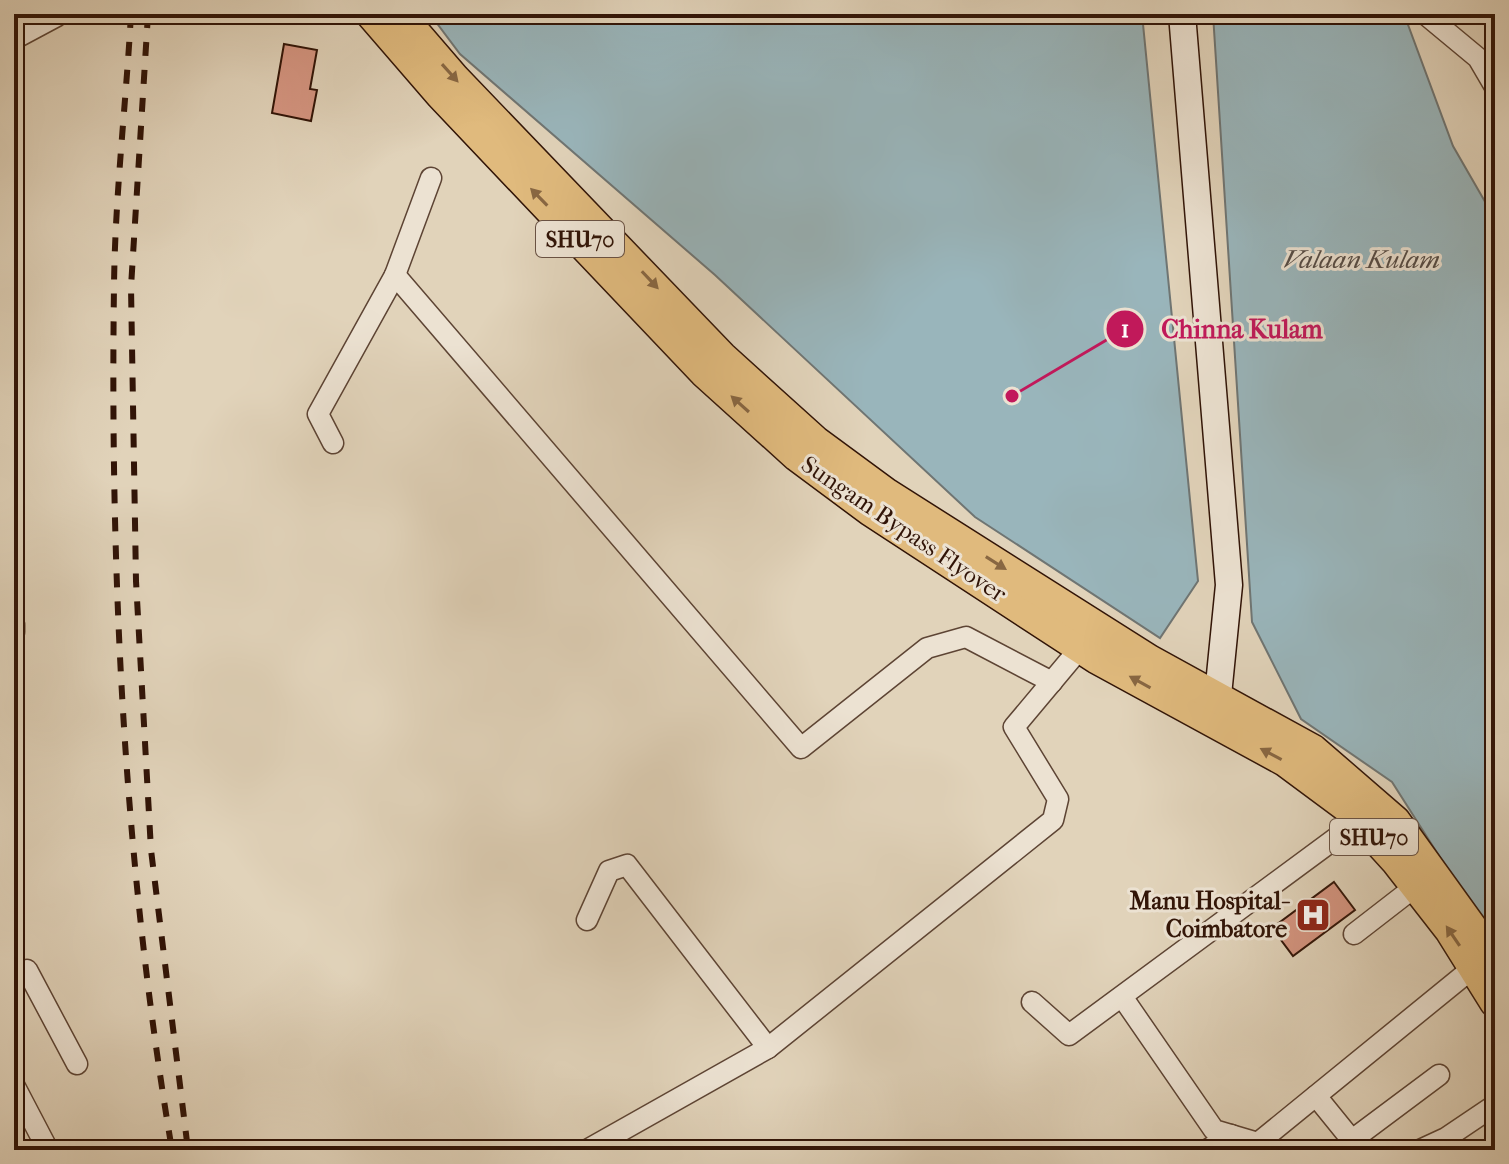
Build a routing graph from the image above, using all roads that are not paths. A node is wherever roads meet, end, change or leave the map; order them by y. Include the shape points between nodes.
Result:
1 (371, 14) edge
2 (399, 14) edge
3 (1182, 14) edge
4 (1425, 14) edge
5 (57, 16) dead end
6 (14, 39) edge
7 (1495, 87) edge
8 (431, 178) dead end
9 (395, 275) junction
10 (333, 443) dead end
11 (806, 449) junction
12 (14, 625) edge
13 (14, 632) edge
14 (1081, 647) junction
15 (1052, 682) junction
16 (1213, 708) junction
17 (1359, 821) junction
18 (1416, 886) junction
19 (587, 920) dead end
20 (1354, 934) dead end
21 (1484, 963) edge
22 (14, 975) edge
23 (1123, 998) junction
24 (1032, 1002) dead end
25 (1495, 1002) edge
26 (768, 1048) junction
27 (77, 1064) dead end
28 (1439, 1075) dead end
29 (14, 1085) edge
30 (1316, 1096) junction
31 (1495, 1105) edge
32 (1231, 1135) junction
33 (1356, 1145) edge
34 (1260, 1146) edge
35 (48, 1150) edge
36 (587, 1150) edge
37 (1207, 1150) edge
38 (1420, 1150) edge

11 -> 1 main road, Sungam Bypass Flyover / SHU70 via 704,372
2 -> 11 main road, Sungam Bypass Flyover / SHU70
3 - 16 street via 1229,585
4 - 7 street via 1478,58
5 - 6 street
8 - 9 street
9 - 10 street via 318,414
9 - 15 street via 801,748 927,648 966,637
11 - 14 main road, Sungam Bypass Flyover / SHU70 via 871,511
11 -> 16 main road, Sungam Bypass Flyover / SHU70 via 887,494 1149,660
12 - 13 street
14 - 15 street
16 -> 14 main road, Sungam Bypass Flyover / SHU70
15 - 26 street via 1014,727 1058,799 1053,820
17 -> 16 main road, SHU70
16 - 21 main road, SHU70 via 1313,750 1395,821
17 - 18 main road, SHU70
17 - 23 street
18 - 20 street
21 -> 18 main road, SHU70
19 - 26 street via 609,871 627,865
21 - 25 main road, SHU70
21 - 30 street
22 - 27 street via 27,970
23 - 24 street via 1069,1035
23 - 32 street via 1214,1130
26 - 36 street
28 - 33 street
29 - 35 street
30 - 33 street
30 - 34 street
31 - 38 street
32 - 34 street
32 - 37 street

